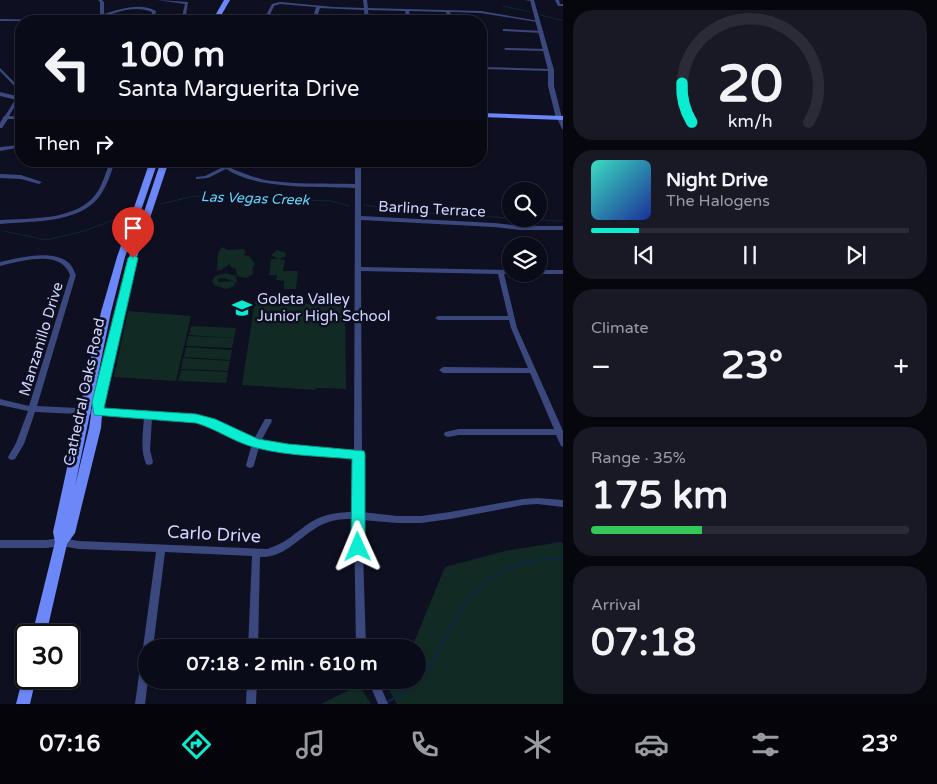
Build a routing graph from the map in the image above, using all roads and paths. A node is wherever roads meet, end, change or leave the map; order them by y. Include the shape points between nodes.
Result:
1 (100, 0) edge
2 (159, 0) edge
3 (222, 0) edge
4 (227, 0) edge
5 (365, 0) edge
6 (526, 0) edge
7 (532, 0) edge
8 (557, 0) edge
9 (563, 6) edge
10 (318, 7) junction
11 (366, 9) junction
12 (407, 10) junction
13 (448, 11) junction
14 (102, 15) joint
15 (153, 15) edge
16 (184, 15) edge
17 (213, 15) edge
18 (218, 15) edge
19 (268, 15) edge
20 (316, 15) edge
21 (366, 15) edge
22 (408, 15) edge
23 (449, 15) edge
24 (0, 20) edge
25 (15, 20) edge
26 (537, 21) junction
27 (504, 30) dead end
28 (542, 32) junction
29 (506, 49) dead end
30 (546, 50) junction
31 (487, 68) edge
32 (0, 69) edge
33 (551, 70) junction
34 (15, 88) edge
35 (0, 94) edge
36 (15, 95) edge
37 (15, 105) edge
38 (487, 115) edge
39 (7, 117) junction
40 (15, 118) edge
41 (561, 118) edge
42 (0, 119) edge
43 (0, 127) edge
44 (563, 129) edge
45 (15, 147) edge
46 (0, 149) edge
47 (110, 167) edge
48 (152, 167) edge
49 (163, 167) edge
50 (358, 167) edge
51 (225, 168) joint
52 (0, 176) edge
53 (198, 178) dead end
54 (39, 182) dead end
55 (358, 186) junction
56 (358, 218) junction
57 (0, 222) edge
58 (563, 228) edge
59 (0, 264) edge
60 (358, 269) junction
61 (500, 272) joint
62 (547, 272) edge
63 (563, 272) edge
64 (438, 318) dead end
65 (511, 318) junction
66 (443, 370) dead end
67 (533, 371) junction
68 (0, 402) edge
69 (32, 409) junction
70 (84, 411) junction
71 (98, 412) junction
72 (148, 414) junction
73 (268, 421) dead end
74 (559, 432) junction
75 (448, 434) dead end
76 (256, 443) junction
77 (563, 444) edge
78 (359, 454) junction
79 (12, 457) dead end
80 (149, 462) dead end
81 (250, 465) dead end
82 (563, 504) edge
83 (358, 517) junction
84 (61, 542) junction
85 (0, 544) edge
86 (161, 548) junction
87 (256, 554) junction
88 (42, 624) edge
89 (149, 639) edge
90 (253, 639) edge
91 (361, 639) edge
92 (26, 689) edge
93 (142, 689) edge
94 (252, 689) edge
95 (23, 704) edge
96 (140, 704) edge
97 (251, 704) edge

1 - 14 street
2 - 16 street via 187,4
3 - 17 main road
4 - 18 main road
5 - 11 street
6 - 7 street
7 - 26 street
8 - 9 street
10 - 11 street
10 - 19 street via 276,3
10 - 20 street
11 - 12 street
11 - 21 street
12 - 13 street
12 - 22 street
13 - 23 street
13 - 26 street via 487,12
14 - 15 street via 146,7 154,11
24 - 25 street
26 - 28 street
27 - 28 street
28 - 30 street
29 - 30 street
30 - 33 street
31 - 33 street
32 - 34 street
33 - 41 street via 551,86
35 - 36 street
37 - 39 street
38 - 41 main road
39 - 40 street
39 - 42 street
39 - 43 street
41 - 44 street
45 - 46 street
47 - 57 street via 95,199 77,211
48 - 70 main road, Cathedral Oaks Road via 121,257
49 - 71 main road, Cathedral Oaks Road via 133,258
50 - 55 street
51 - 53 street
51 - 55 street via 269,182
52 - 54 street
55 - 56 street
56 - 58 street, Barling Terrace
56 - 60 street
59 - 69 street, Manzanillo Drive via 46,257 63,261 73,275
60 - 61 street
60 - 78 street
61 - 65 street
62 - 63 street
64 - 65 street
65 - 67 street
66 - 67 street
67 - 74 street
68 - 69 street
69 - 70 street
69 - 79 street, Manzanillo Drive
70 - 71 street
70 - 84 main road, Cathedral Oaks Road via 59,532
71 - 72 street
71 - 84 main road, Cathedral Oaks Road via 70,533
72 - 76 street via 210,422
72 - 80 street via 146,450
73 - 76 street
74 - 75 street
74 - 77 street
76 - 78 street via 288,449
76 - 81 street
78 - 83 street
82 - 83 street, Carlo Drive via 523,502 405,520
83 - 87 street, Carlo Drive via 327,518 315,523 278,552
83 - 91 street
84 - 85 street, Carlo Drive
84 - 86 street, Carlo Drive
84 - 88 main road, Cathedral Oaks Road
86 - 87 street, Carlo Drive
86 - 89 street
87 - 90 street
92 - 95 main road
93 - 96 street
94 - 97 street

